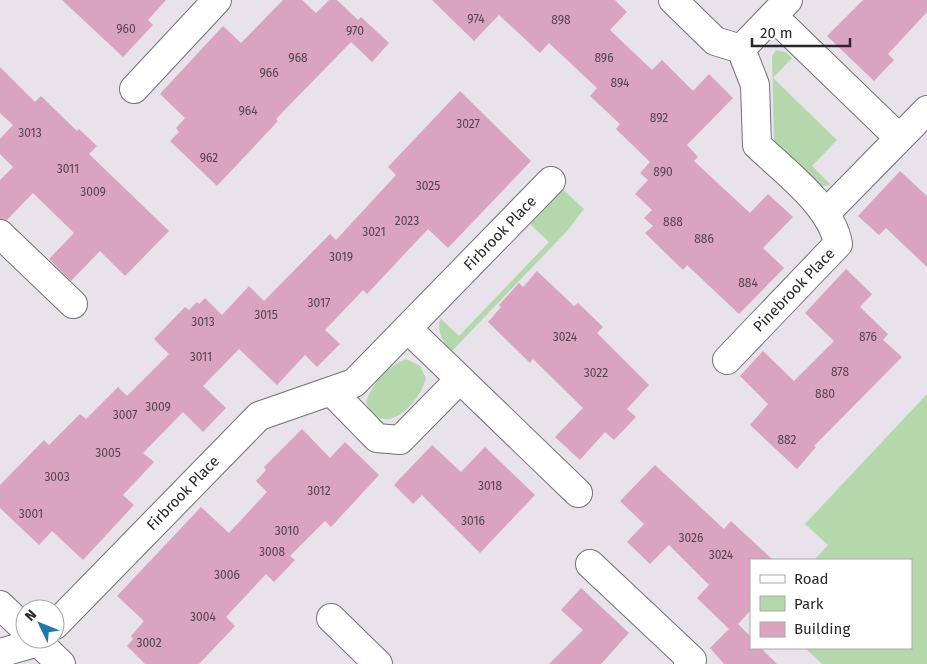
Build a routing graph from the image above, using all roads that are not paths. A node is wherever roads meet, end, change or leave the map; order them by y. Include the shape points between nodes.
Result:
1 (217, 0) edge
2 (673, 0) edge
3 (780, 8) edge
4 (741, 49) junction
5 (134, 90) dead end
6 (927, 110) edge
7 (899, 138) junction
8 (551, 181) dead end
9 (826, 213) junction
10 (0, 234) edge
11 (73, 304) dead end
12 (408, 330) junction
13 (727, 360) dead end
14 (460, 379) junction
15 (331, 392) junction
16 (578, 493) dead end
17 (590, 564) dead end
18 (0, 605) edge
19 (65, 609) edge
20 (15, 617) edge
21 (331, 618) dead end
22 (15, 646) edge
23 (50, 649) edge
24 (0, 653) edge
25 (692, 663) edge
26 (61, 664) edge
27 (378, 664) edge

1 - 5 street
2 - 4 street via 715,41
3 - 4 street
3 - 7 street
4 - 9 street, Pinebrook Place via 755,85 757,145
6 - 7 street
7 - 9 street
8 - 12 street, Firbrook Place
9 - 13 street, Pinebrook Place via 838,244
10 - 11 street
12 - 14 street
12 - 15 street, Firbrook Place via 354,383
14 - 15 street via 400,440 377,438
14 - 16 street
15 - 19 street, Firbrook Place via 259,416
17 - 25 street
18 - 20 street
21 - 27 street
22 - 24 street
23 - 26 street

